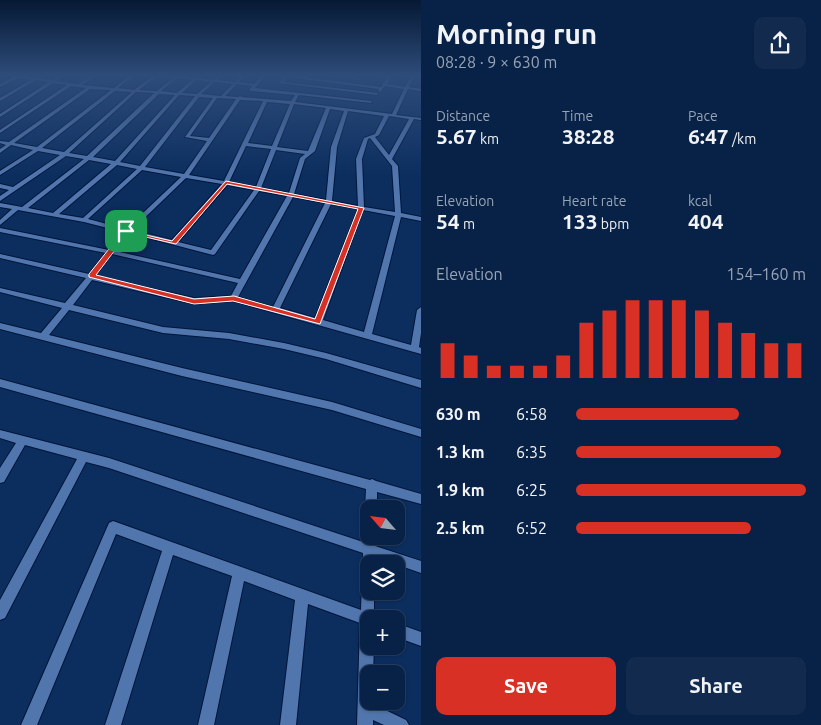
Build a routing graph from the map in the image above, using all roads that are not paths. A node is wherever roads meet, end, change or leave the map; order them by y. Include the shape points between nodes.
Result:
1 (10, 109) edge
2 (34, 109) edge
3 (61, 109) edge
4 (87, 109) edge
5 (115, 109) edge
6 (140, 109) edge
7 (165, 109) edge
8 (187, 109) edge
9 (207, 109) edge
10 (234, 109) edge
11 (262, 109) edge
12 (290, 109) edge
13 (328, 109) edge
14 (347, 109) joint
15 (367, 109) edge
16 (394, 109) edge
17 (365, 112) junction
18 (390, 115) junction
19 (0, 116) edge
20 (412, 118) junction
21 (421, 119) edge
22 (0, 132) edge
23 (372, 136) junction
24 (211, 140) junction
25 (0, 142) edge
26 (13, 144) junction
27 (244, 144) junction
28 (39, 148) junction
29 (274, 148) junction
30 (0, 151) edge
31 (66, 153) junction
32 (310, 153) junction
33 (90, 157) junction
34 (390, 159) junction
35 (116, 162) junction
36 (142, 167) junction
37 (0, 173) edge
38 (186, 175) junction
39 (226, 183) junction
40 (0, 186) edge
41 (14, 189) junction
42 (258, 189) junction
43 (291, 195) junction
44 (0, 199) edge
45 (329, 202) junction
46 (0, 205) edge
47 (20, 208) junction
48 (361, 208) junction
49 (398, 214) junction
50 (54, 215) junction
51 (421, 219) edge
52 (84, 220) junction
53 (0, 223) edge
54 (0, 230) edge
55 (126, 231) junction
56 (173, 243) junction
57 (110, 252) junction
58 (0, 256) edge
59 (91, 276) junction
60 (243, 282) junction
61 (0, 290) edge
62 (234, 298) junction
63 (67, 307) junction
64 (275, 310) junction
65 (421, 310) edge
66 (318, 322) junction
67 (0, 326) edge
68 (367, 336) junction
69 (43, 337) junction
70 (418, 350) edge
71 (0, 383) edge
72 (421, 384) edge
73 (421, 433) edge
74 (0, 434) edge
75 (23, 440) junction
76 (84, 456) junction
77 (0, 478) edge
78 (372, 484) junction
79 (421, 499) edge
80 (371, 500) edge
81 (368, 545) edge
82 (170, 547) junction
83 (368, 549) junction
84 (421, 567) edge
85 (239, 573) junction
86 (302, 596) junction
87 (368, 610) edge
88 (0, 613) edge
89 (360, 616) edge
90 (405, 633) edge
91 (421, 639) edge
92 (366, 710) edge
93 (368, 710) edge
94 (29, 725) edge
95 (113, 725) edge
96 (206, 725) edge
97 (288, 725) edge
98 (366, 725) edge
99 (401, 725) edge

1 - 19 street
2 - 22 street
3 - 26 street
4 - 28 street
5 - 31 street
6 - 33 street
7 - 35 street
8 - 36 street
9 - 24 street via 187,137
10 - 24 street
11 - 27 street
12 - 29 street
13 - 32 street
14 - 17 street
14 - 45 street via 334,147
15 - 17 street
16 - 18 street
17 - 18 street
18 - 20 street
18 - 23 street via 377,135
20 - 21 street
20 - 34 street
23 - 34 street
23 - 48 street via 366,138 359,159
24 - 38 street
25 - 26 street
26 - 28 street
26 - 30 street
27 - 29 street
27 - 39 street
28 - 31 street
28 - 37 street
29 - 32 street
29 - 42 street
31 - 33 street
31 - 41 street
32 - 43 street via 303,158
33 - 35 street
33 - 47 street
34 - 49 street via 395,166
35 - 36 street
35 - 50 street
36 - 38 street
36 - 52 street
38 - 39 street
38 - 55 street
39 - 42 street
39 - 56 street
40 - 41 street
41 - 44 street
42 - 43 street
42 - 56 street via 213,252
43 - 45 street
43 - 60 street
45 - 48 street
45 - 64 street
46 - 47 street
47 - 50 street
47 - 53 street
48 - 49 street
48 - 66 street
49 - 51 street
49 - 68 street
50 - 52 street
52 - 55 street
54 - 57 street
55 - 56 street
55 - 57 street
57 - 59 street
57 - 60 street
58 - 59 street
59 - 62 street via 194,301
59 - 63 street
60 - 62 street
61 - 63 street
62 - 64 street
63 - 69 street
63 - 72 street via 163,330 229,336 284,346
64 - 66 street
65 - 70 street
66 - 68 street
67 - 69 street
68 - 70 street
69 - 73 street via 332,406
71 - 78 street
74 - 75 street
75 - 76 street
75 - 77 street
76 - 83 street
76 - 88 street
78 - 79 street
78 - 80 street
81 - 83 street
82 - 85 street
82 - 94 street via 113,527
82 - 95 street
83 - 84 street
83 - 87 street
85 - 86 street
85 - 96 street
86 - 89 street
86 - 97 street
90 - 91 street
92 - 98 street
93 - 99 street

